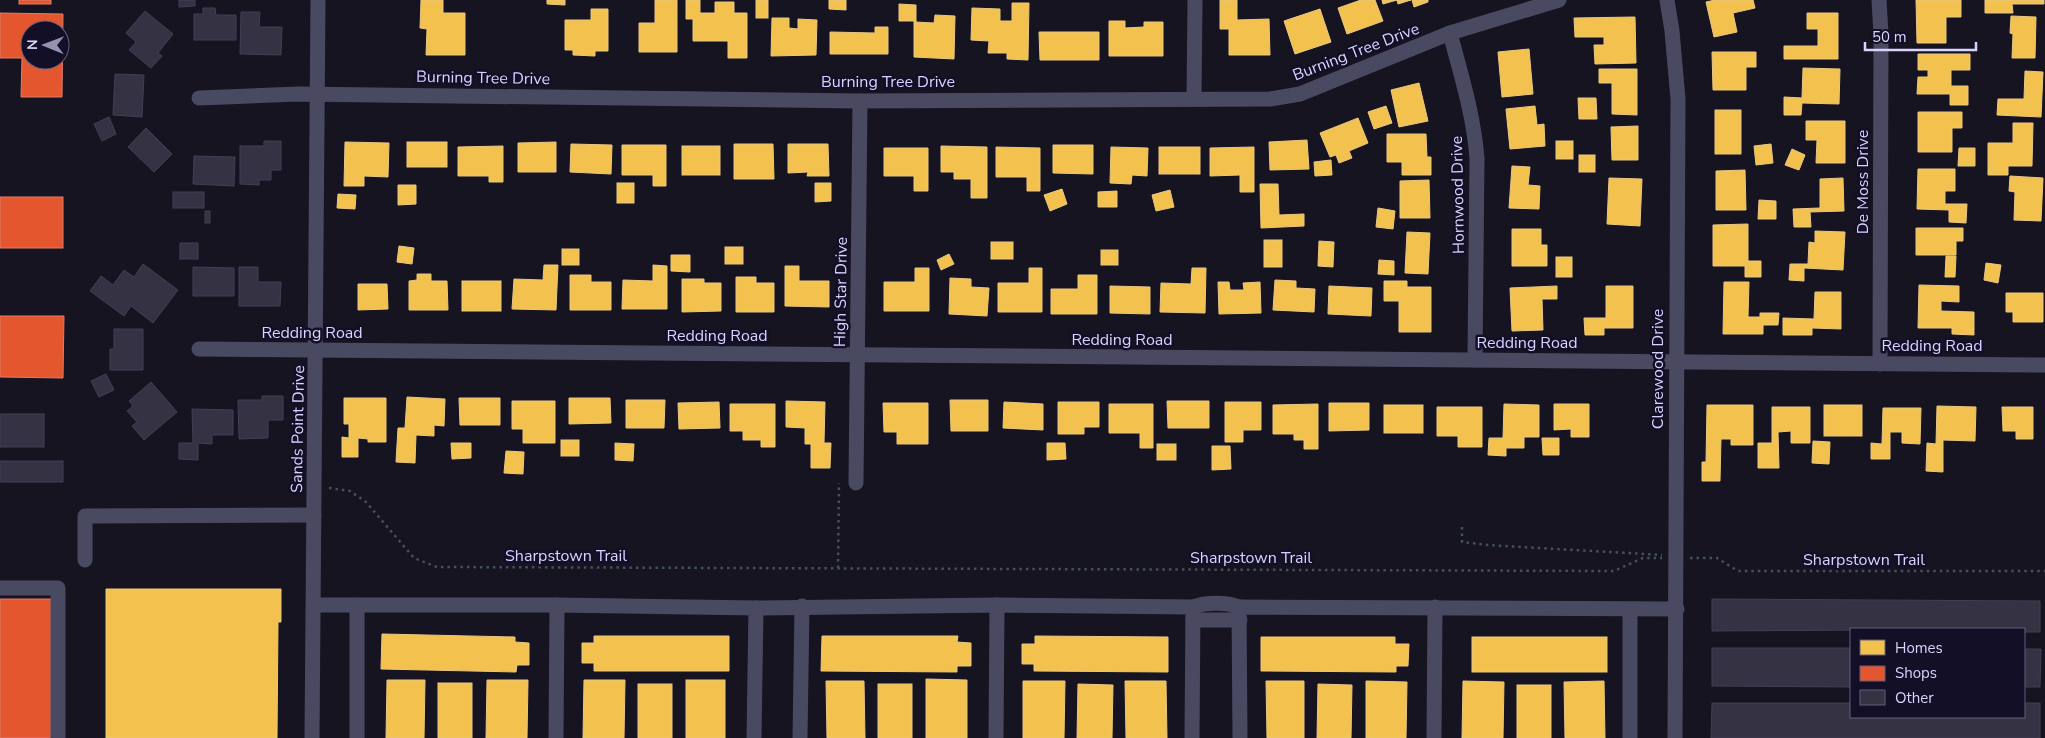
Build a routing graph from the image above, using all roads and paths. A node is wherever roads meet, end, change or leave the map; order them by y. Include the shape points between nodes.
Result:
1 (318, 0) edge
2 (1195, 0) edge
3 (1559, 0) edge
4 (1666, 0) edge
5 (1879, 0) edge
6 (1450, 33) junction
7 (318, 94) junction
8 (199, 98) dead end
9 (1194, 98) junction
10 (860, 101) junction
11 (199, 349) dead end
12 (316, 350) junction
13 (858, 355) junction
14 (1475, 360) junction
15 (1675, 362) junction
16 (1880, 364) junction
17 (2045, 365) edge
18 (839, 483) dead end
19 (856, 483) dead end
20 (325, 488) dead end
21 (314, 515) junction
22 (1462, 527) dead end
23 (1675, 557) junction
24 (85, 560) dead end
25 (838, 568) junction
26 (2045, 571) edge
27 (0, 588) edge
28 (357, 605) junction
29 (557, 605) junction
30 (997, 605) junction
31 (314, 606) junction
32 (802, 606) junction
33 (1435, 606) junction
34 (756, 608) junction
35 (1630, 609) junction
36 (1677, 610) junction
37 (1193, 614) junction
38 (1240, 614) junction
39 (58, 738) edge
40 (312, 738) edge
41 (357, 738) edge
42 (556, 738) edge
43 (754, 738) edge
44 (800, 738) edge
45 (996, 738) edge
46 (1192, 738) edge
47 (1240, 738) edge
48 (1434, 738) edge
49 (1630, 738) edge
50 (1675, 738) edge

1 - 7 street, Sands Point Drive
2 - 9 street
3 - 6 street, Burning Tree Drive
4 - 15 street, Clarewood Drive via 1678,99
5 - 16 street, De Moss Drive
6 - 9 street, Burning Tree Drive via 1300,94 1270,99
6 - 14 street, Hornwood Drive via 1471,111 1477,159
7 - 8 street, Burning Tree Drive
7 - 10 street, Burning Tree Drive
7 - 12 street, Sands Point Drive
9 - 10 street, Burning Tree Drive
10 - 13 street, High Star Drive
11 - 12 street, Redding Road
12 - 13 street, Redding Road
12 - 21 street, Sands Point Drive
13 - 14 street, Redding Road
13 - 19 street, High Star Drive
14 - 15 street, Redding Road
15 - 16 street, Redding Road
15 - 23 street, Clarewood Drive
16 - 17 street, Redding Road
18 - 25 path
20 - 25 path, Sharpstown Trail via 350,491 366,502 414,558 437,567
21 - 24 street via 85,516
21 - 31 street, Sands Point Drive
22 - 23 path via 1462,542
23 - 25 path, Sharpstown Trail via 1643,558 1614,571
23 - 26 path, Sharpstown Trail via 1717,558 1738,571
23 - 36 street, Clarewood Drive
27 - 39 street via 58,588
28 - 29 street
28 - 31 street
28 - 41 street
29 - 34 street
29 - 42 street
30 - 32 street
30 - 37 street
30 - 45 street
31 - 40 street, Sands Point Drive
32 - 34 street
32 - 44 street
33 - 35 street
33 - 38 street
33 - 48 street
34 - 43 street
35 - 36 street
35 - 49 street
36 - 50 street, Clarewood Drive
37 - 38 street
37 - 46 street
38 - 47 street

